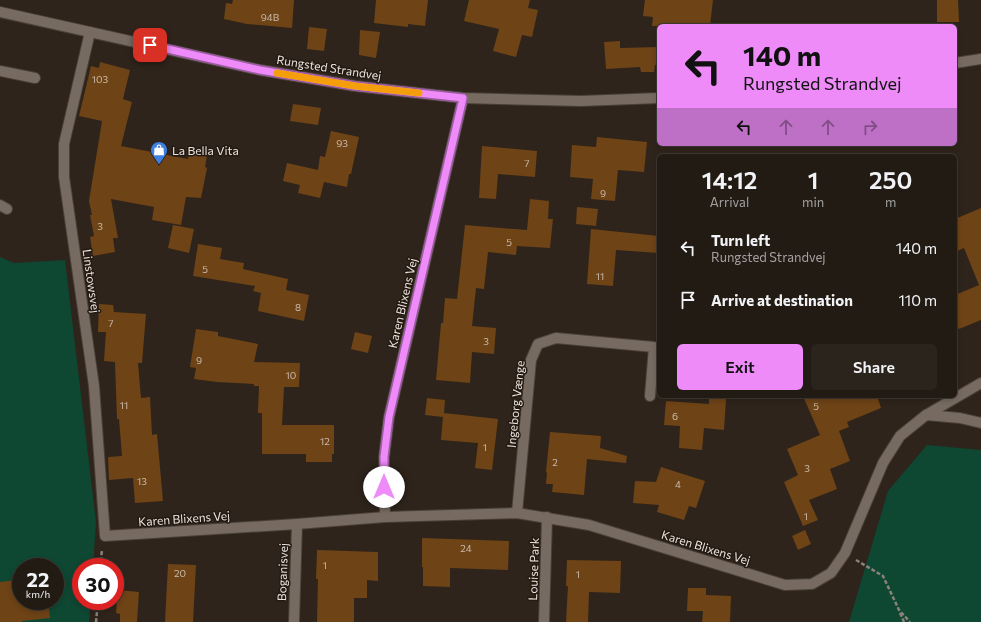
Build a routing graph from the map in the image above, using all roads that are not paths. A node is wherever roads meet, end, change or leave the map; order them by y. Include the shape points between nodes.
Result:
1 (0, 12) edge
2 (90, 32) junction
3 (981, 59) edge
4 (957, 63) edge
5 (0, 71) edge
6 (35, 78) dead end
7 (463, 98) junction
8 (657, 98) edge
9 (981, 383) edge
10 (650, 396) dead end
11 (957, 397) edge
12 (955, 398) edge
13 (926, 415) junction
14 (981, 423) edge
15 (517, 513) junction
16 (385, 516) junction
17 (547, 517) junction
18 (297, 524) junction
19 (105, 536) joint
20 (294, 622) edge
21 (544, 622) edge

1 - 2 street, Rungsted Strandvej
2 - 7 street, Rungsted Strandvej via 260,70 355,86
2 - 19 street, Linstowsvej via 64,144 64,177 94,386
3 - 4 street
5 - 6 street
7 - 8 street, Rungsted Strandvej via 581,101
7 - 16 street, Karen Blixens Vej via 389,417 384,457
9 - 11 street, Karen Blixens Vej
10 - 15 street, Ingeborg Vænge via 654,347 556,338 538,344 532,360
12 - 13 street, Karen Blixens Vej
13 - 14 street
13 - 17 street, Karen Blixens Vej via 900,436 883,463 845,553 831,573 812,584 785,585 589,525
15 - 16 street, Karen Blixens Vej
15 - 17 street, Karen Blixens Vej
16 - 18 street, Karen Blixens Vej
17 - 21 street, Louise Park
18 - 19 street, Karen Blixens Vej
18 - 20 street, Boganisvej

